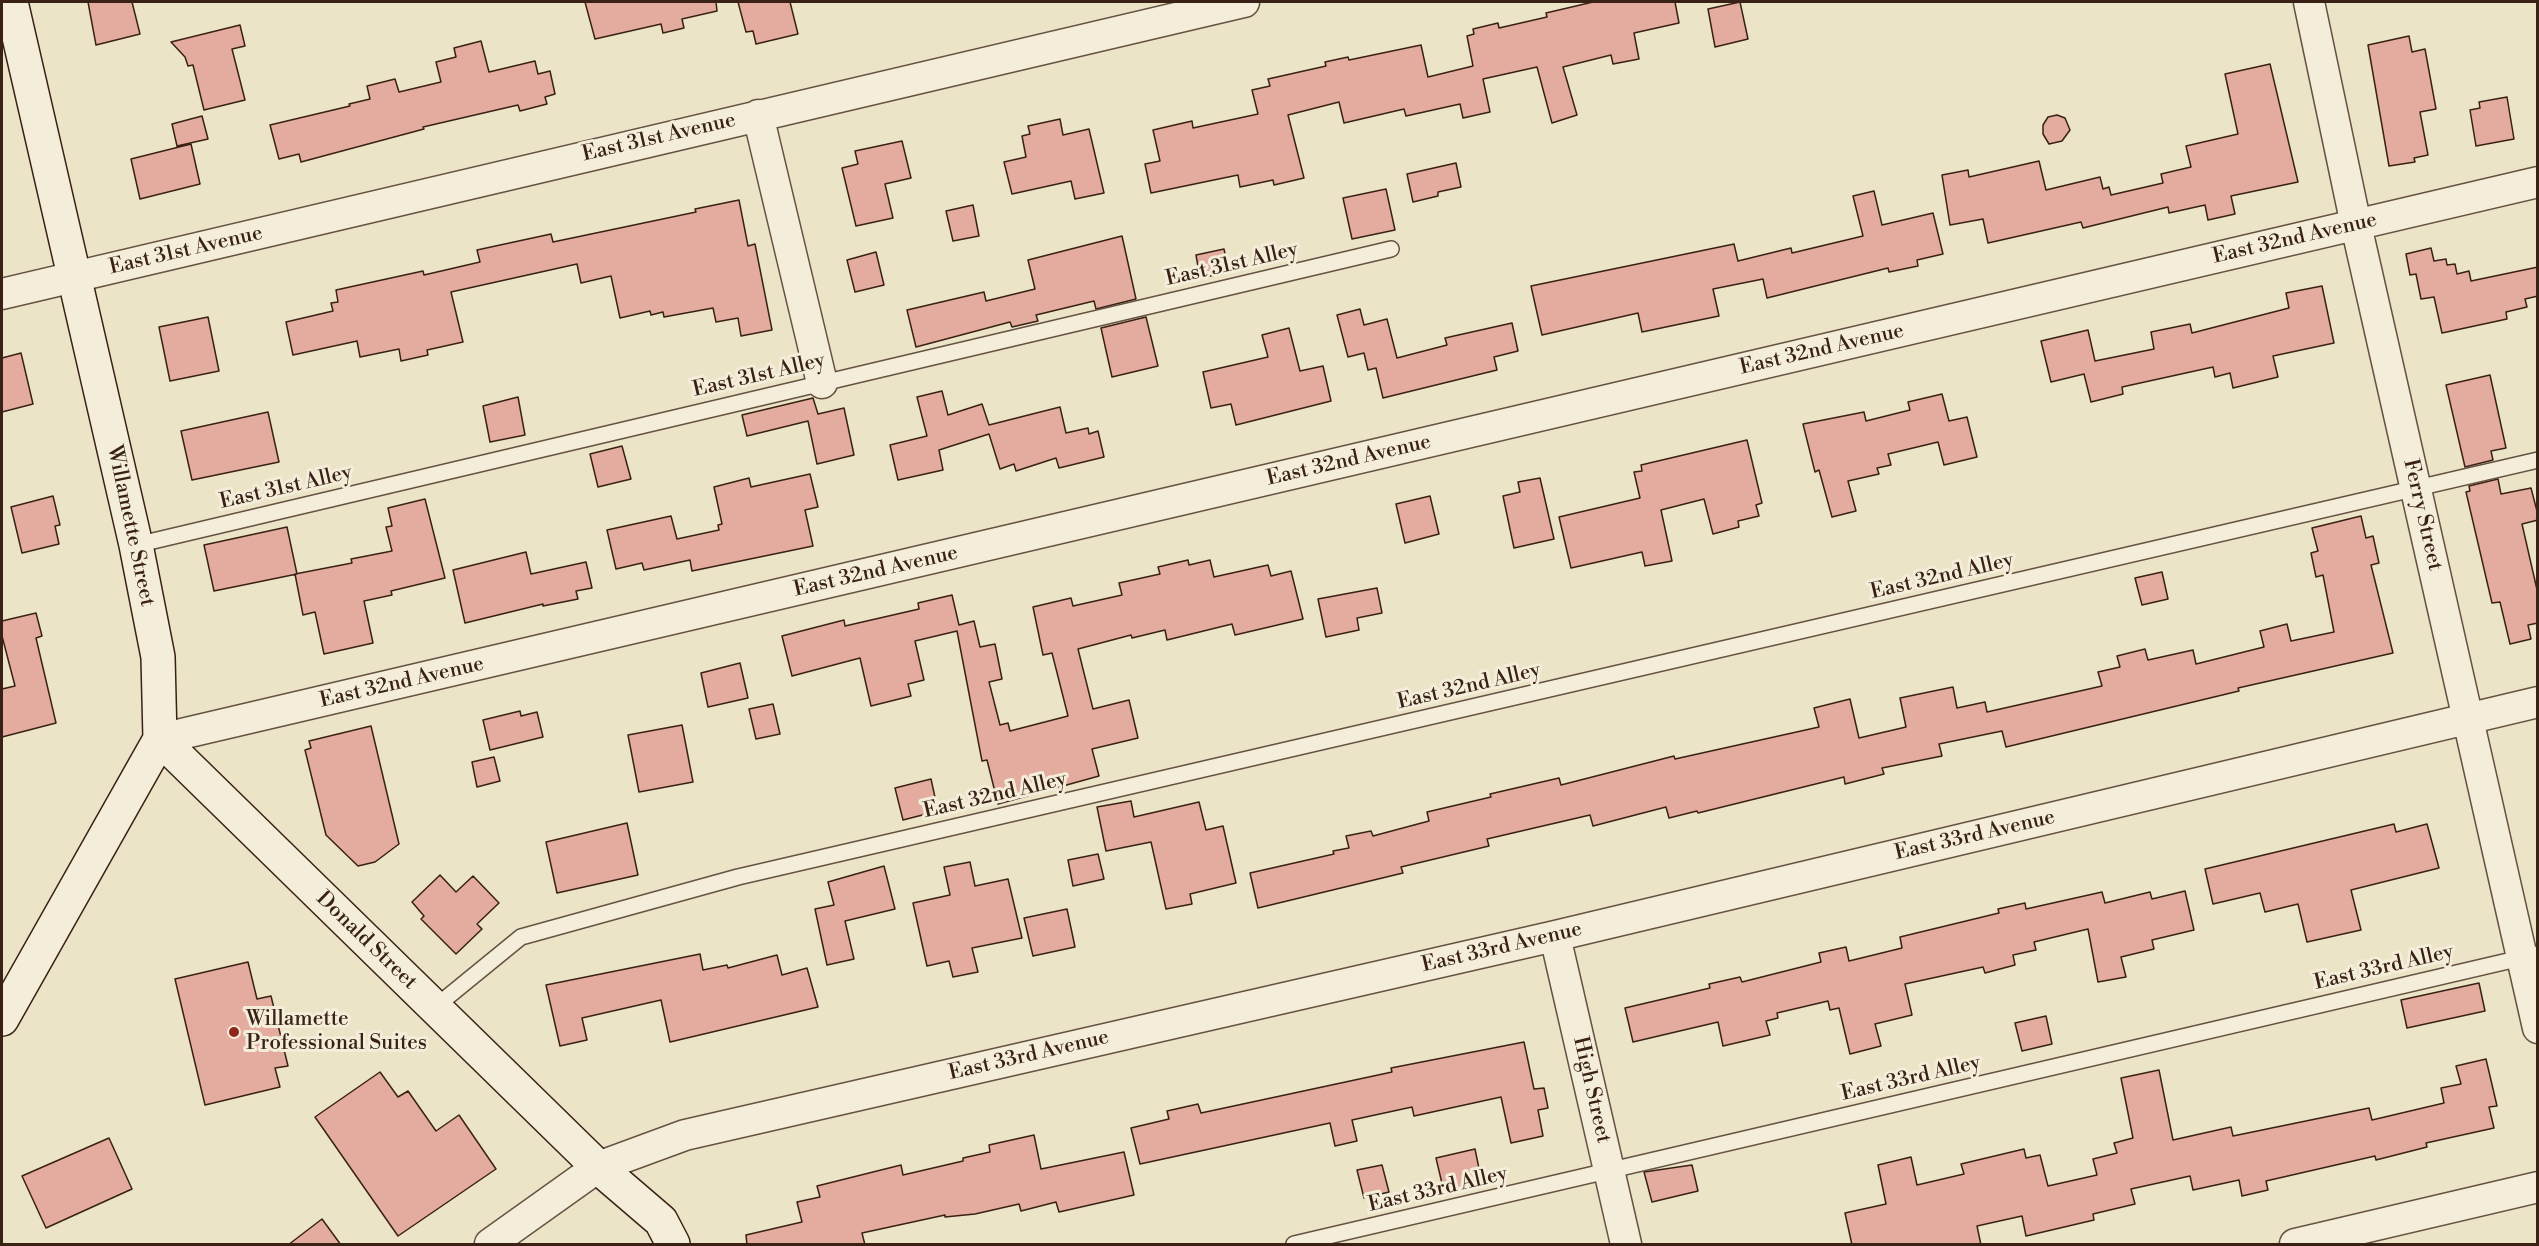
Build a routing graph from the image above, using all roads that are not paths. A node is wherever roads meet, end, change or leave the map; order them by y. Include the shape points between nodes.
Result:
1 (11, 2) edge
2 (1244, 2) edge
3 (2309, 2) edge
4 (758, 115) junction
5 (2538, 182) edge
6 (2356, 225) junction
7 (1391, 249) dead end
8 (74, 277) junction
9 (2, 294) edge
10 (822, 383) junction
11 (2538, 460) edge
12 (2417, 488) junction
13 (136, 545) junction
14 (2538, 702) edge
15 (2467, 718) junction
16 (160, 740) junction
17 (1555, 936) junction
18 (2530, 956) edge
19 (434, 1008) junction
20 (2, 1019) edge
21 (2538, 1028) edge
22 (598, 1167) junction
23 (1609, 1172) junction
24 (2538, 1187) edge
25 (490, 1245) edge
26 (673, 1245) edge
27 (1294, 1245) edge
28 (1626, 1245) edge
29 (2295, 1245) edge

1 - 8 main road, Willamette Street
2 - 4 street, East 31st Avenue
3 - 6 street, Ferry Street
4 - 8 street, East 31st Avenue
4 - 10 street
5 - 6 street, East 32nd Avenue
6 - 12 street, Ferry Street
6 - 16 street, East 32nd Avenue
7 - 10 lane, East 31st Alley
8 - 9 street, East 31st Avenue
8 - 13 main road, Willamette Street
10 - 13 lane, East 31st Alley
11 - 12 lane, East 32nd Alley
12 - 15 street, Ferry Street
12 - 19 lane, East 32nd Alley via 671,895 521,936
13 - 16 main road, Willamette Street via 158,657
14 - 15 street, East 33rd Avenue
15 - 17 street, East 33rd Avenue
15 - 18 street, Ferry Street
16 - 19 main road, Donald Street
16 - 20 main road
17 - 22 street, East 33rd Avenue via 706,1130
17 - 23 street, High Street
18 - 21 street, Ferry Street
18 - 23 lane, East 33rd Alley
19 - 22 main road, Donald Street
22 - 25 street, East 33rd Avenue
22 - 26 main road, Donald Street via 661,1221
23 - 27 lane, East 33rd Alley
23 - 28 street, High Street
24 - 29 street

